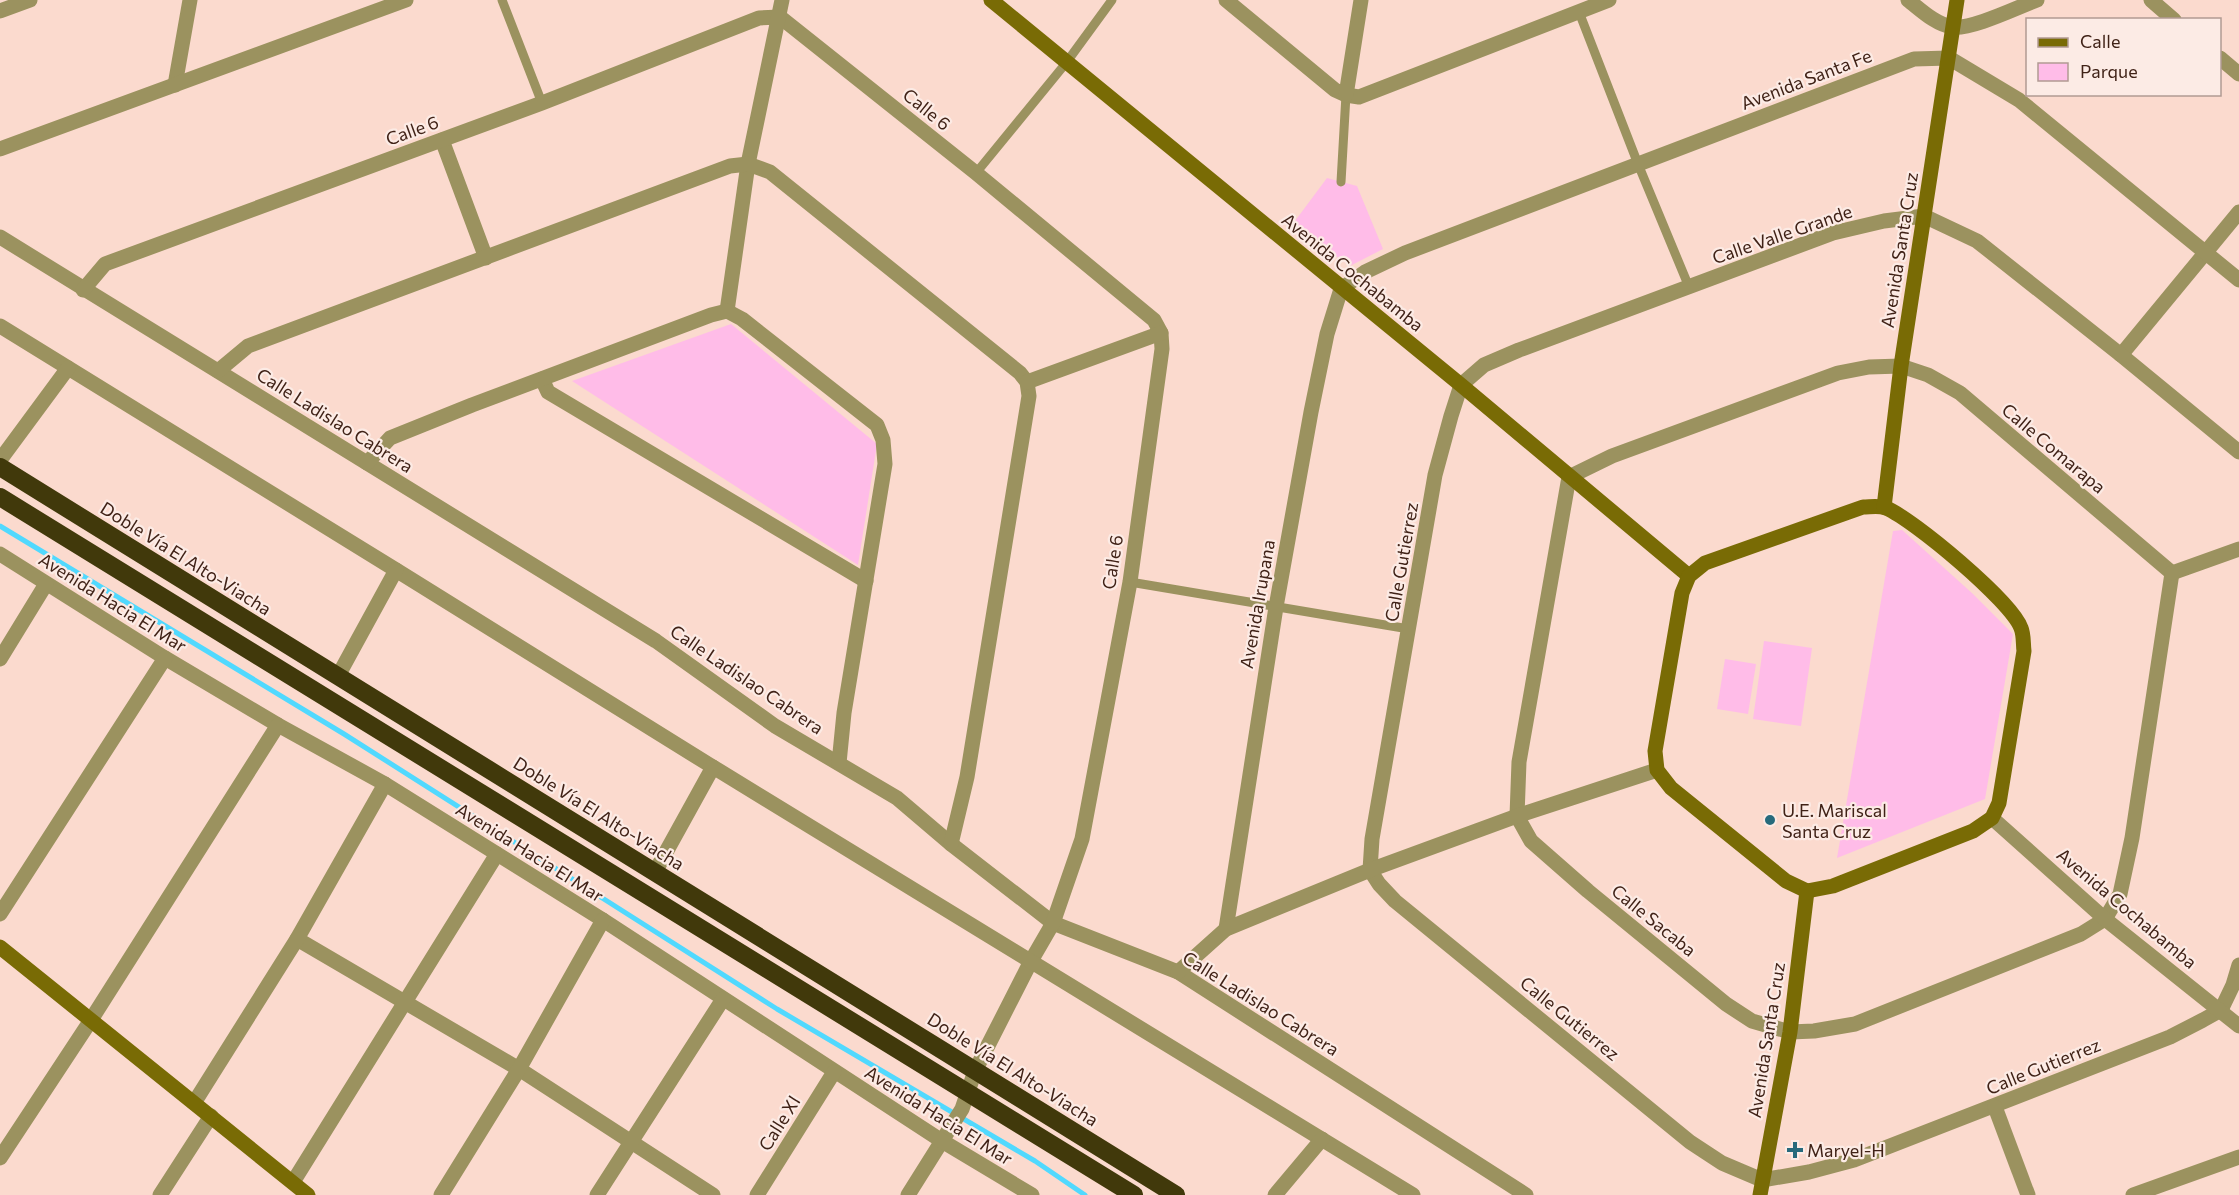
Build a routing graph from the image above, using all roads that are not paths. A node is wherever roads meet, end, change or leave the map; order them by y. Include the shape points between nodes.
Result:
1 (30, 0) edge
2 (190, 0) edge
3 (406, 0) edge
4 (502, 0) edge
5 (782, 0) edge
6 (991, 0) edge
7 (1112, 0) edge
8 (1226, 0) edge
9 (1361, 0) edge
10 (1609, 0) edge
11 (1908, 0) edge
12 (1957, 0) edge
13 (2037, 0) edge
14 (2151, 0) edge
15 (0, 11) edge
16 (1579, 12) junction
17 (780, 17) junction
18 (2172, 18) edge
19 (1952, 27) junction
20 (1949, 58) junction
21 (2221, 59) edge
22 (1066, 63) junction
23 (2239, 74) edge
24 (175, 85) junction
25 (1346, 95) junction
26 (542, 103) junction
27 (442, 140) junction
28 (0, 149) edge
29 (748, 164) junction
30 (1638, 164) junction
31 (976, 173) junction
32 (1341, 182) dead end
33 (2239, 212) edge
34 (1924, 216) junction
35 (0, 237) edge
36 (2206, 252) junction
37 (486, 258) junction
38 (2239, 280) edge
39 (1689, 287) junction
40 (1341, 289) junction
41 (83, 290) junction
42 (727, 311) junction
43 (0, 326) edge
44 (1161, 333) junction
45 (2121, 355) junction
46 (1901, 366) junction
47 (68, 368) junction
48 (218, 371) junction
49 (542, 380) junction
50 (1027, 382) junction
51 (1461, 385) junction
52 (2239, 452) edge
53 (0, 460) edge
54 (367, 463) junction
55 (0, 467) edge
56 (1569, 477) junction
57 (0, 497) edge
58 (1884, 507) junction
59 (2239, 549) edge
60 (0, 554) edge
61 (396, 570) junction
62 (2172, 573) junction
63 (1689, 576) junction
64 (866, 581) junction
65 (1130, 582) junction
66 (46, 584) junction
67 (1276, 606) junction
68 (1409, 629) junction
69 (165, 658) junction
70 (0, 659) edge
71 (338, 676) junction
72 (278, 725) junction
73 (839, 763) junction
74 (712, 767) junction
75 (1657, 770) junction
76 (385, 784) junction
77 (1517, 816) junction
78 (1992, 818) junction
79 (951, 844) junction
80 (497, 854) junction
81 (1370, 870) junction
82 (655, 872) junction
83 (1807, 891) junction
84 (0, 914) edge
85 (2105, 919) junction
86 (603, 920) junction
87 (1053, 924) junction
88 (1226, 928) junction
89 (297, 939) junction
90 (0, 947) edge
91 (1031, 961) junction
92 (2239, 965) edge
93 (1178, 972) junction
94 (723, 999) junction
95 (405, 1004) junction
96 (2221, 1010) junction
97 (91, 1020) junction
98 (2239, 1026) edge
99 (1790, 1032) junction
100 (519, 1069) junction
101 (975, 1071) junction
102 (834, 1072) junction
103 (965, 1101) junction
104 (194, 1103) junction
105 (1995, 1107) junction
106 (211, 1116) junction
107 (1322, 1139) junction
108 (942, 1141) junction
109 (629, 1143) junction
110 (2239, 1157) edge
111 (0, 1158) edge
112 (293, 1182) junction
113 (1761, 1188) edge
114 (160, 1195) edge
115 (308, 1195) edge
116 (441, 1195) edge
117 (597, 1195) edge
118 (712, 1195) edge
119 (757, 1195) edge
120 (908, 1195) edge
121 (1032, 1195) edge
122 (1134, 1195) edge
123 (1176, 1195) edge
124 (1275, 1195) edge
125 (1413, 1195) edge
126 (1526, 1195) edge
127 (2028, 1195) edge
128 (2133, 1195) edge

1 - 15 street
2 - 24 street
3 - 24 street
4 - 26 lane
5 - 17 street
6 - 22 street, Avenida Cochabamba
7 - 22 lane
8 - 25 street
9 - 25 street
10 - 16 street
11 - 19 street via 1930,18
12 - 19 street, Avenida Santa Cruz
13 - 19 street via 1981,22
14 - 18 street
16 - 25 street via 1359,97
16 - 30 lane
17 - 26 street, Calle 6 via 759,18
17 - 29 street
17 - 31 street, Calle 6
19 - 20 street, Avenida Santa Cruz
20 - 30 street, Avenida Santa Fe via 1914,59
20 - 34 street, Avenida Santa Cruz
20 - 36 street via 2019,100
21 - 23 street
22 - 31 lane
22 - 40 street, Avenida Cochabamba
24 - 28 street
25 - 32 lane
26 - 27 street, Calle 6
27 - 37 street
27 - 41 street, Calle 6 via 105,264
29 - 37 street via 730,166
29 - 42 street
29 - 50 street via 770,172
30 - 39 lane
30 - 40 street, Avenida Santa Fe via 1405,253 1365,272
31 - 44 street, Calle 6 via 1154,320
33 - 36 street
34 - 39 street, Calle Valle Grande via 1884,220 1833,233
34 - 45 street via 1977,241
34 - 46 street, Avenida Santa Cruz
35 - 41 street, Calle Ladislao Cabrera
36 - 38 street
36 - 45 street
37 - 48 street via 248,345
39 - 51 street, Calle Valle Grande via 1484,365
40 - 51 street, Avenida Cochabamba
40 - 67 street, Avenida Irupana via 1311,412
41 - 48 street, Calle Ladislao Cabrera
42 - 49 street
42 - 64 street via 877,426 885,464
43 - 47 street
44 - 50 street
44 - 65 street, Calle 6
45 - 52 street
46 - 56 street, Calle Comarapa via 1839,373 1612,456
46 - 58 street, Avenida Santa Cruz
46 - 62 street, Calle Comarapa via 1928,375 1960,393
47 - 53 street
47 - 61 street
48 - 54 street, Calle Ladislao Cabrera
49 - 54 street via 390,438
49 - 64 street via 548,392
50 - 79 street via 1029,396 972,743
51 - 56 street, Avenida Cochabamba
51 - 68 street, Calle Gutierrez via 1435,475
54 - 73 street, Calle Ladislao Cabrera via 656,641 766,720
55 - 71 highway, Doble Vía El Alto-Viacha
56 - 63 street, Avenida Cochabamba
56 - 77 street via 1519,762
57 - 103 highway
58 - 63 street via 1863,507 1705,562
58 - 78 street via 1902,516 1980,580 2022,629 2024,651 1999,802
59 - 62 street
60 - 66 street, Avenida Hacia El Mar
61 - 71 street
61 - 74 street
62 - 85 street via 2132,838 2120,894
63 - 75 street via 1682,593 1655,751
64 - 73 street
65 - 67 lane
65 - 87 street, Calle 6 via 1082,839
66 - 69 street, Avenida Hacia El Mar
66 - 70 street
67 - 68 lane
67 - 88 street, Avenida Irupana
68 - 81 street, Calle Gutierrez
69 - 72 street, Avenida Hacia El Mar
69 - 84 street
71 - 82 highway, Doble Vía El Alto-Viacha
72 - 76 street, Avenida Hacia El Mar
72 - 97 street
73 - 79 street, Calle Ladislao Cabrera via 897,798
74 - 82 street
74 - 91 street
75 - 77 street
75 - 83 street via 1671,788 1786,881
76 - 80 street, Avenida Hacia El Mar
76 - 89 street
77 - 81 street
77 - 99 street, Calle Sacaba via 1531,841 1726,1004 1752,1021
78 - 83 street via 1973,831 1833,886
78 - 85 street, Avenida Cochabamba
79 - 87 street, Calle Ladislao Cabrera
80 - 86 street, Avenida Hacia El Mar
80 - 95 street
81 - 88 street
81 - 113 street, Calle Gutierrez via 1395,901 1690,1142
82 - 101 highway, Doble Vía El Alto-Viacha
83 - 99 street, Avenida Santa Cruz
85 - 96 street, Avenida Cochabamba
85 - 99 street, Calle Sacaba via 2081,934 1855,1024
86 - 94 street, Avenida Hacia El Mar
86 - 100 street
87 - 91 street, Calle 6
87 - 93 street, Calle Ladislao Cabrera
88 - 93 street
89 - 95 street
89 - 104 street
90 - 97 street
91 - 101 street, Calle 6
91 - 107 street
92 - 96 street
93 - 126 street, Calle Ladislao Cabrera
94 - 102 street, Avenida Hacia El Mar
94 - 109 street
95 - 100 street
95 - 112 street
96 - 98 street, Avenida Cochabamba
96 - 105 street, Calle Gutierrez via 2170,1037
97 - 104 street
97 - 111 street
99 - 113 street, Avenida Santa Cruz
100 - 109 street
100 - 116 street
101 - 103 street, Calle 6
101 - 123 highway, Doble Vía El Alto-Viacha
102 - 108 street, Avenida Hacia El Mar
102 - 119 street, Calle XI
103 - 108 street, Calle 6
103 - 122 highway
104 - 106 street
105 - 113 street, Calle Gutierrez via 1854,1160
105 - 127 street
106 - 112 street
106 - 114 street
107 - 124 street
107 - 125 street
108 - 120 street, Calle 6
108 - 121 street, Avenida Hacia El Mar
109 - 117 street
109 - 118 street
110 - 128 street
112 - 115 street

